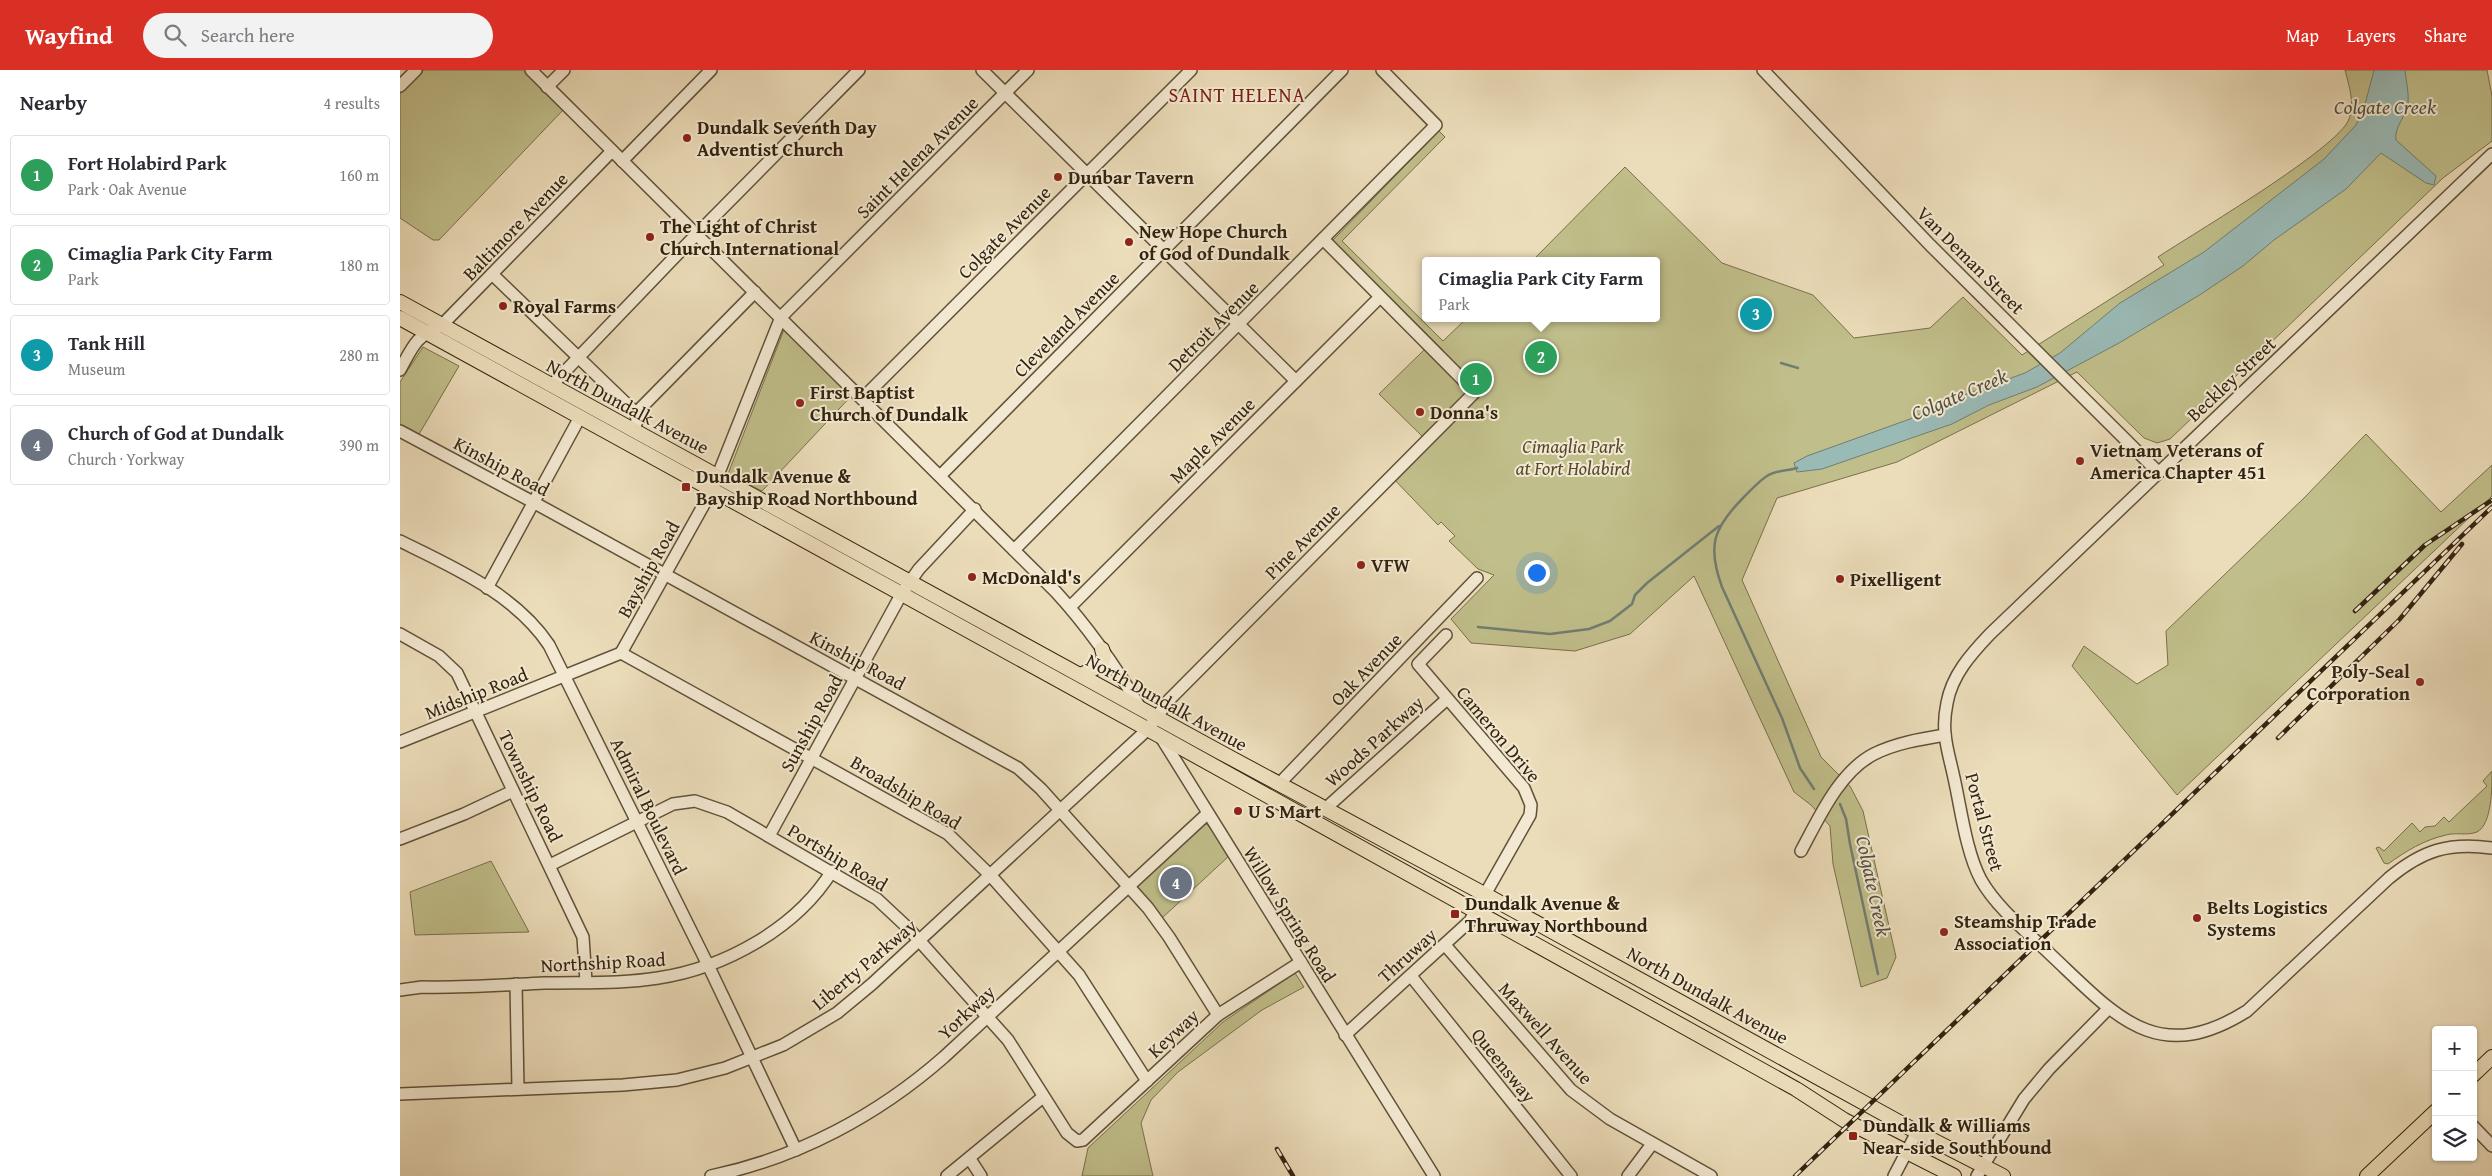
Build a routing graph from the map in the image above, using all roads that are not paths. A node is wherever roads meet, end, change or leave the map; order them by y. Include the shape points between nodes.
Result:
1 (416, 70) edge
2 (531, 70) edge
3 (564, 70) edge
4 (711, 70) edge
5 (860, 70) edge
6 (982, 70) edge
7 (1028, 70) edge
8 (1191, 70) edge
9 (1342, 70) edge
10 (1382, 70) edge
11 (1763, 70) edge
12 (400, 86) edge
13 (547, 87) junction
14 (1005, 93) junction
15 (612, 152) junction
16 (2492, 154) edge
17 (622, 161) junction
18 (1087, 174) junction
19 (696, 234) junction
20 (1323, 239) junction
21 (1163, 250) junction
22 (492, 274) junction
23 (756, 292) junction
24 (1379, 298) junction
25 (400, 302) edge
26 (400, 318) edge
27 (781, 318) junction
28 (442, 325) junction
29 (1239, 325) junction
30 (426, 332) junction
31 (578, 356) junction
32 (400, 370) edge
33 (1296, 381) junction
34 (551, 386) junction
35 (863, 398) junction
36 (636, 413) junction
37 (580, 418) junction
38 (400, 431) edge
39 (633, 431) junction
40 (2158, 472) junction
41 (941, 474) junction
42 (718, 476) junction
43 (712, 490) junction
44 (533, 502) junction
45 (975, 508) junction
46 (400, 541) edge
47 (1014, 550) junction
48 (664, 575) junction
49 (1477, 578) dead end
50 (910, 581) junction
51 (487, 588) junction
52 (902, 593) junction
53 (1070, 607) junction
54 (400, 634) edge
55 (1446, 635) dead end
56 (1102, 649) junction
57 (621, 653) junction
58 (1081, 675) junction
59 (566, 676) junction
60 (856, 679) junction
61 (1447, 699) junction
62 (1140, 708) junction
63 (475, 712) junction
64 (1154, 726) junction
65 (1945, 735) junction
66 (400, 742) edge
67 (812, 758) junction
68 (1279, 784) junction
69 (514, 791) junction
70 (1325, 809) junction
71 (1059, 811) junction
72 (1207, 814) junction
73 (638, 822) junction
74 (769, 836) junction
75 (400, 839) edge
76 (2492, 848) edge
77 (1801, 851) dead end
78 (550, 865) junction
79 (832, 871) junction
80 (990, 876) junction
81 (1128, 886) junction
82 (1486, 895) junction
83 (1475, 913) junction
84 (919, 941) junction
85 (1445, 944) junction
86 (1058, 950) junction
87 (1301, 962) junction
88 (708, 965) junction
89 (1411, 976) junction
90 (586, 982) junction
91 (516, 984) junction
92 (400, 990) edge
93 (2108, 1009) junction
94 (1218, 1014) junction
95 (988, 1016) junction
96 (1345, 1035) junction
97 (2492, 1057) edge
98 (752, 1058) junction
99 (2477, 1071) edge
100 (1147, 1081) junction
101 (518, 1089) junction
102 (400, 1094) edge
103 (1043, 1097) junction
104 (2432, 1114) edge
105 (2477, 1130) edge
106 (1918, 1132) junction
107 (1078, 1141) joint
108 (1652, 1144) junction
109 (2492, 1146) edge
110 (796, 1150) junction
111 (1907, 1151) junction
112 (970, 1159) junction
113 (1980, 1171) edge
114 (711, 1176) edge
115 (947, 1176) edge
116 (982, 1176) edge
117 (1434, 1176) edge
118 (1571, 1176) edge
119 (1628, 1176) edge
120 (1711, 1176) edge
121 (1894, 1176) edge
122 (1954, 1176) edge
123 (2003, 1176) edge
124 (2369, 1176) edge

1 - 12 street
2 - 13 street
3 - 13 street
4 - 17 street
5 - 19 street
6 - 14 street
7 - 14 street, Saint Helena Avenue
8 - 18 street, Colgate Avenue
9 - 21 street, Cleveland Avenue
10 - 20 street, Detroit Avenue via 1436,125
11 - 40 street, Van Deman Street via 1930,245
13 - 15 street
14 - 18 street
14 - 27 street, Saint Helena Avenue
15 - 17 street
15 - 22 street, Baltimore Avenue
16 - 40 street, Beckley Street
17 - 19 street
18 - 21 street
18 - 35 street, Colgate Avenue
19 - 23 street
19 - 31 street
20 - 24 street
20 - 29 street, Detroit Avenue
21 - 29 street
21 - 41 street, Cleveland Avenue
22 - 28 street, Baltimore Avenue
22 - 31 street
23 - 27 street
23 - 36 street
24 - 33 street, Maple Avenue
24 - 64 street, Pine Avenue via 1475,392 1169,700
25 - 28 main road, North Dundalk Avenue
26 - 30 main road, North Dundalk Avenue
27 - 35 street
27 - 42 street, Saint Helena Avenue
28 - 30 street
28 - 34 main road, North Dundalk Avenue
29 - 33 street
29 - 47 street, Detroit Avenue
30 - 32 street via 415,341
30 - 37 main road, North Dundalk Avenue
31 - 34 street
31 - 36 street
33 - 53 street, Maple Avenue
34 - 39 main road, North Dundalk Avenue
35 - 41 street
36 - 39 street
37 - 43 main road, North Dundalk Avenue
37 - 44 street
38 - 44 street, Kinship Road
39 - 42 main road, North Dundalk Avenue
40 - 65 street, Beckley Street via 2044,580 1969,657 1951,686 1946,704
41 - 45 street
42 - 43 street, Bayship Road
42 - 50 main road, North Dundalk Avenue
43 - 48 street, Bayship Road
43 - 52 main road, North Dundalk Avenue
44 - 48 street, Kinship Road
44 - 51 street
45 - 47 street
45 - 50 street, Sunship Road
46 - 51 street, Admiral Boulevard
47 - 53 street
48 - 57 street, Bayship Road
48 - 60 street, Kinship Road
49 - 68 street, Oak Avenue
50 - 52 street, Sunship Road
50 - 58 main road, North Dundalk Avenue
51 - 59 street, Admiral Boulevard via 508,600 531,622 549,645
52 - 60 street, Sunship Road
52 - 64 main road, North Dundalk Avenue
53 - 56 street
54 - 63 street, Township Road via 451,666
55 - 61 street, Cameron Drive via 1418,664
56 - 58 main road via 1104,656 1100,665
56 - 62 street
57 - 59 street, Midship Road
57 - 67 street, Broadship Road
58 - 62 main road, North Dundalk Avenue
59 - 63 street, Midship Road
59 - 73 street, Admiral Boulevard
60 - 67 street, Sunship Road
60 - 71 street, Kinship Road via 1011,763 1028,776
61 - 70 street, Woods Parkway
61 - 82 street, Cameron Drive via 1524,788 1531,805 1528,821
62 - 64 main road, North Dundalk Avenue
63 - 66 street, Midship Road
63 - 69 street, Township Road
64 - 68 main road, North Dundalk Avenue
64 - 71 street, Liberty Parkway
64 - 72 street, Willow Spring Road
64 - 83 main road, North Dundalk Avenue
65 - 77 street via 1893,746 1875,753 1862,763 1840,785
65 - 93 street, Portal Street via 1976,870 1983,884
67 - 74 street, Sunship Road
67 - 80 street, Broadship Road via 948,834
68 - 70 main road, North Dundalk Avenue
69 - 75 street
69 - 78 street, Township Road
70 - 82 main road, North Dundalk Avenue
71 - 80 street, Liberty Parkway
71 - 81 street, Kinship Road
72 - 81 street, Yorkway
72 - 87 street, Willow Spring Road
73 - 74 street, Portship Road via 673,804 695,801 727,812
73 - 78 street, Portship Road
73 - 88 street, Admiral Boulevard
74 - 79 street, Portship Road
76 - 93 street, Portal Street via 2456,846 2426,852 2413,860 2389,878 2256,1004 2215,1029 2193,1035 2156,1033 2128,1023
78 - 90 street, Township Road via 583,937
79 - 84 street, Portship Road via 878,899
79 - 88 street, Northship Road via 808,902 775,930
80 - 84 street, Liberty Parkway
80 - 86 street, Broadship Road
81 - 86 street, Yorkway
81 - 94 street, Kinship Road via 1169,937
82 - 83 street, Thruway
82 - 106 main road, North Dundalk Avenue
83 - 85 street, Thruway
83 - 111 main road, North Dundalk Avenue via 1796,1089 1844,1120
84 - 95 street, Portship Road
84 - 98 street, Liberty Parkway via 837,1012 783,1045
85 - 89 street, Thruway
85 - 108 street, Maxwell Avenue via 1571,1090
86 - 95 street, Yorkway
86 - 100 street, Broadship Road via 1083,982
87 - 94 street, Keyway
87 - 96 street, Willow Spring Road
88 - 90 street, Northship Road via 645,980
88 - 98 street, Admiral Boulevard
89 - 96 street, Thruway
89 - 118 street, Queensway
90 - 91 street, Northship Road
91 - 92 street, Northship Road
91 - 101 street
93 - 113 street via 2024,1099
94 - 100 street, Keyway
95 - 103 street, Portship Road via 1008,1040
95 - 110 street, Yorkway via 906,1088 844,1128
96 - 117 street, Willow Spring Road
97 - 99 main road
98 - 101 street, Liberty Parkway via 676,1080
98 - 110 street, Admiral Boulevard
100 - 107 street, Keyway
101 - 102 street, Liberty Parkway
103 - 107 street, Portship Road via 1070,1138
103 - 112 street
104 - 124 main road
105 - 109 street
106 - 111 street
106 - 113 main road, North Dundalk Avenue
108 - 119 street
108 - 120 street, Maxwell Avenue
110 - 114 street, Yorkway via 765,1163
111 - 121 street
111 - 122 main road, North Dundalk Avenue
112 - 115 street
112 - 116 street
113 - 123 main road, North Dundalk Avenue

